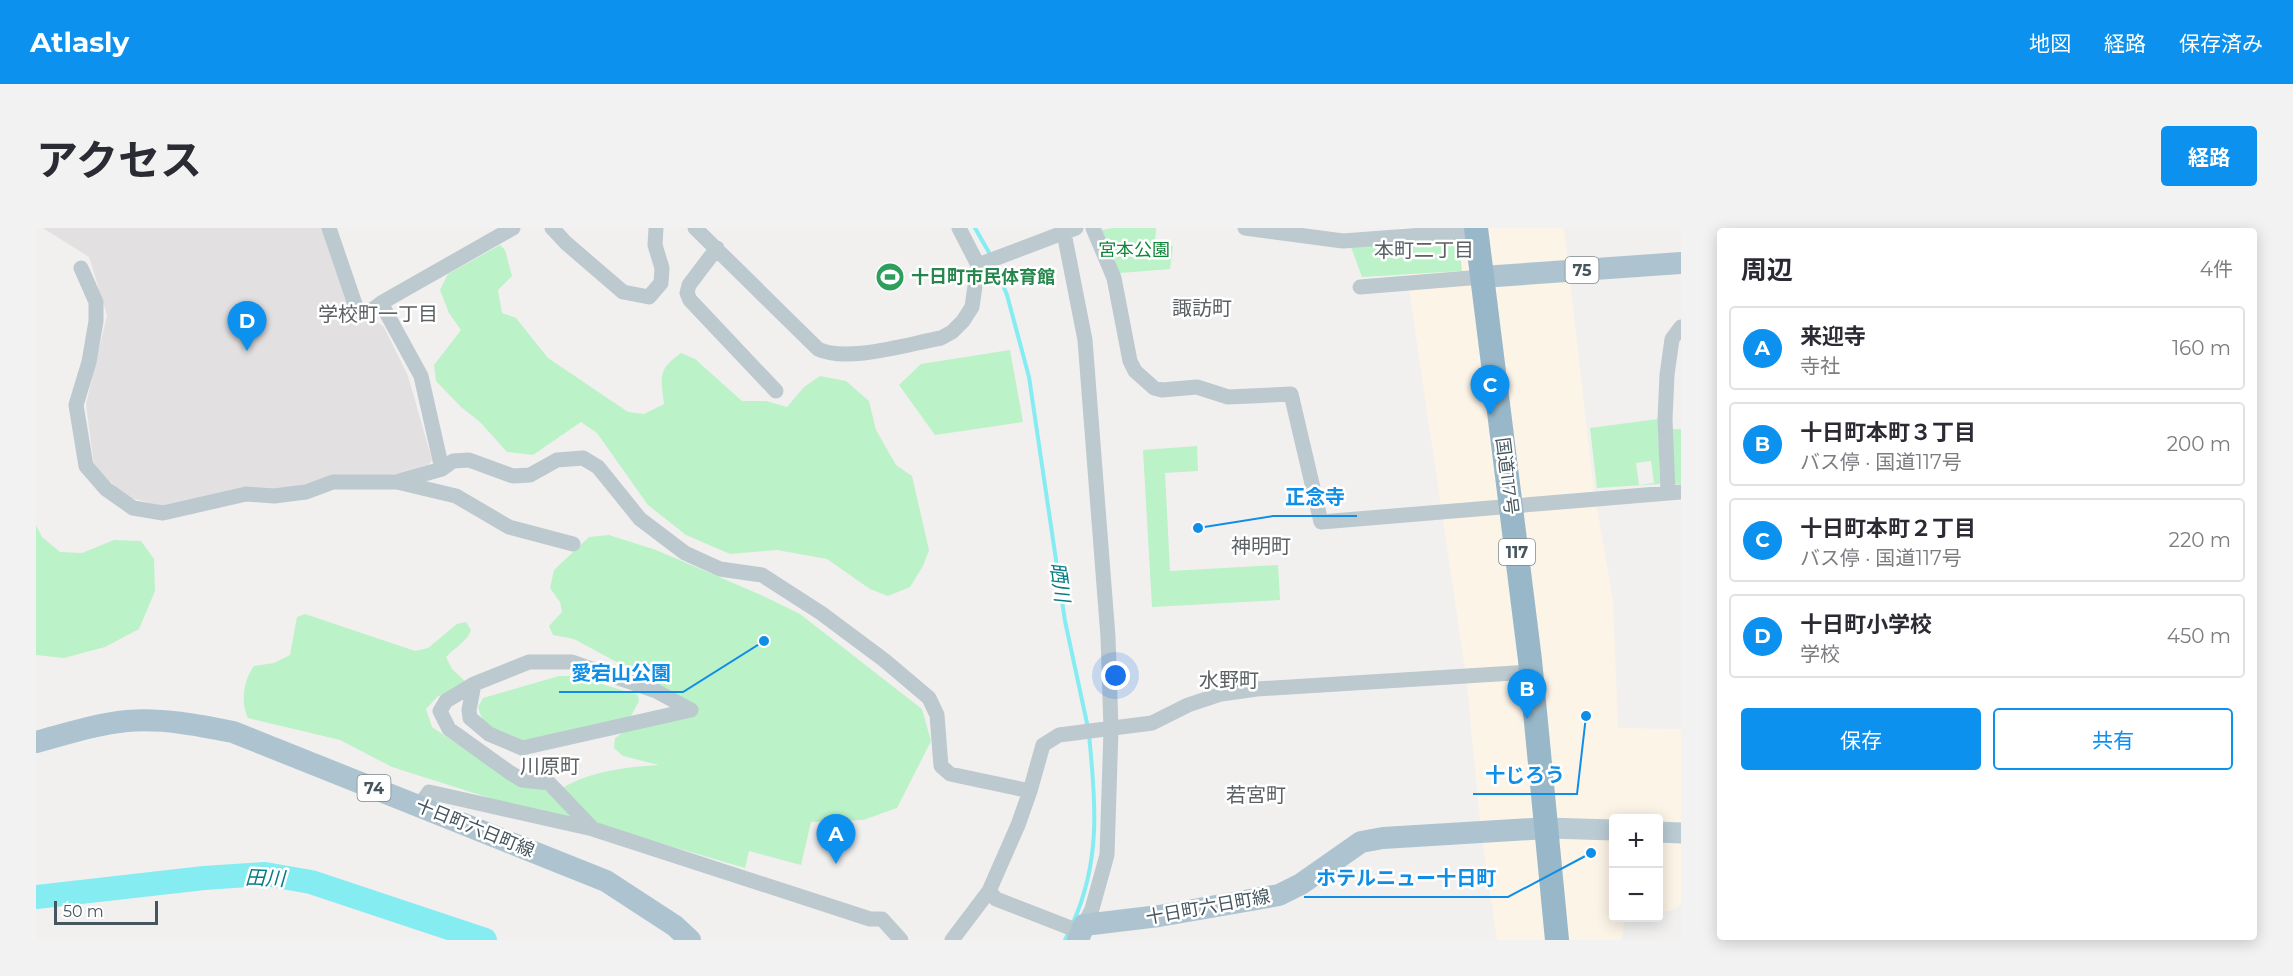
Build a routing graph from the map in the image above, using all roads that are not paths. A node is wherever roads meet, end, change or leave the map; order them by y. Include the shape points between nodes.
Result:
1 (329, 228) edge
2 (513, 228) edge
3 (552, 228) edge
4 (656, 228) edge
5 (695, 228) edge
6 (959, 228) edge
7 (1093, 228) edge
8 (1245, 228) edge
9 (1476, 229) edge
10 (1070, 230) edge
11 (717, 248) junction
12 (1681, 263) edge
13 (981, 264) junction
14 (81, 268) dead end
15 (1482, 277) junction
16 (1360, 286) dead end
17 (381, 303) junction
18 (1681, 327) edge
19 (776, 391) dead end
20 (442, 469) junction
21 (396, 482) junction
22 (1674, 492) edge
23 (1511, 505) junction
24 (573, 544) dead end
25 (1531, 672) junction
26 (474, 684) junction
27 (1105, 729) junction
28 (36, 742) edge
29 (1030, 791) junction
30 (419, 806) junction
31 (1546, 828) junction
32 (593, 829) junction
33 (1609, 830) edge
34 (1663, 832) edge
35 (1681, 833) edge
36 (989, 891) junction
37 (870, 919) junction
38 (1081, 932) edge
39 (690, 940) edge
40 (890, 940) edge
41 (902, 940) edge
42 (952, 940) edge
43 (1557, 940) edge

1 - 17 street via 357,310 367,312
2 - 17 street
3 - 4 street via 623,292 649,297 662,283
5 - 11 street
6 - 13 street
7 - 23 street via 1114,278 1130,361 1154,388 1197,387 1228,398 1291,394 1321,522
8 - 9 street via 1343,241
9 - 15 highway, 国道117号 / 117
10 - 13 street
10 - 27 street via 1085,340 1102,547 1108,637
11 - 13 street via 818,349 829,354 849,355 941,338 952,332 972,307
11 - 19 street via 687,293
12 - 15 main road, 75
14 - 21 street via 96,302 89,362 76,405 86,466 106,489 133,508 163,513 246,494 306,492 333,482
15 - 16 street
15 - 23 highway, 国道117号 / 117
17 - 20 street via 421,376
18 - 22 street via 1672,339 1665,419
20 - 21 street
20 - 29 street via 453,461 469,460 513,476 530,475 557,460 583,458 598,467 640,519 685,553 720,569 762,575 857,640 929,698 937,715 941,766 950,774
21 - 24 street via 456,496 509,527
22 - 23 street
23 - 25 highway, 国道117号 / 117
25 - 27 street via 1257,689 1221,694 1152,723
25 - 31 highway, 国道117号 / 117
26 - 26 street via 529,662 572,662 656,690 692,710 522,748 489,734 470,718
26 - 32 street via 446,701 440,711 449,729 522,780 549,783
27 - 29 street via 1059,735 1042,745
27 - 38 street via 1107,855 1092,909
28 - 30 main road, 十日町六日町線 / 74 via 126,721 189,723 233,732
29 - 36 street
30 - 32 street via 429,792
30 - 39 main road, 十日町六日町線 / 74 via 606,881
31 - 33 main road
31 - 38 main road, 十日町六日町線 via 1361,842 1279,895
31 - 43 highway, 国道117号 / 117
32 - 37 street
34 - 35 main road
36 - 38 street via 996,899
36 - 42 street
37 - 40 street
37 - 41 street via 882,919

